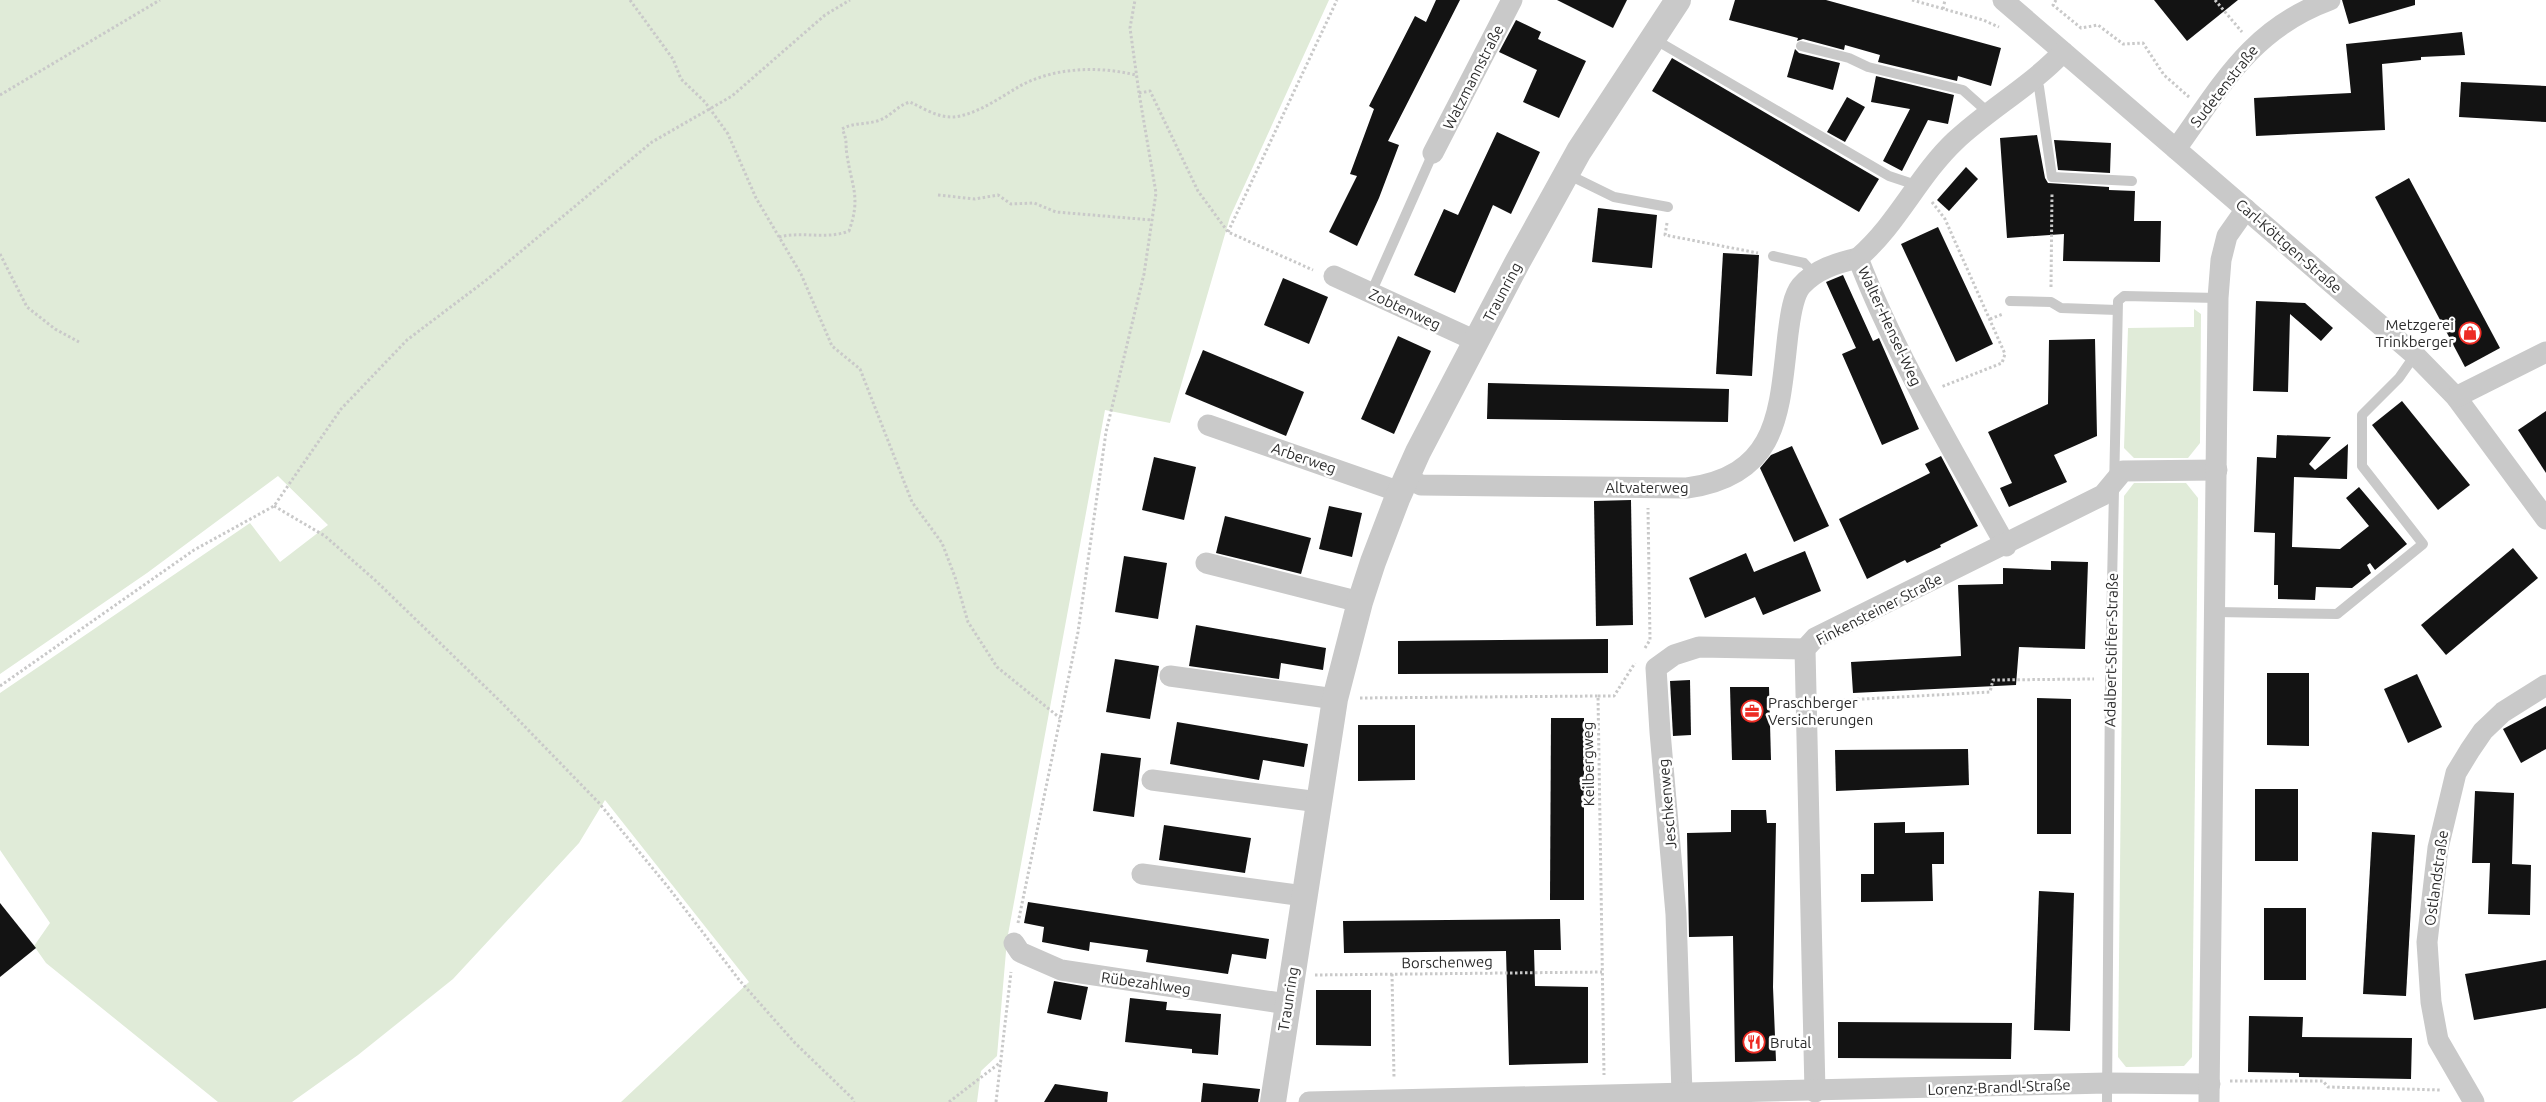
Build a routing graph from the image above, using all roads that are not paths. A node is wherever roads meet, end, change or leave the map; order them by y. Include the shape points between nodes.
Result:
1 (1512, 0) edge
2 (1678, 0) edge
3 (2330, 0) edge
4 (2010, 6) edge
5 (1653, 38) junction
6 (1801, 46) dead end
7 (2064, 52) junction
8 (2034, 79) junction
9 (1990, 114) junction
10 (2176, 149) junction
11 (1433, 153) joint
12 (1566, 173) junction
13 (2132, 181) dead end
14 (1916, 186) junction
15 (1668, 207) road end
16 (2246, 209) junction
17 (1773, 256) road end
18 (1858, 258) junction
19 (1814, 274) junction
20 (1334, 276) road end
21 (1371, 293) junction
22 (2218, 298) junction
23 (2010, 301) dead end
24 (2117, 310) junction
25 (1476, 341) junction
26 (2546, 352) edge
27 (2415, 355) junction
28 (2456, 397) junction
29 (1208, 424) dead end
30 (2217, 470) junction
31 (2113, 484) junction
32 (1403, 485) junction
33 (2546, 519) edge
34 (2006, 546) junction
35 (1206, 563) dead end
36 (1360, 602) junction
37 (2216, 612) junction
38 (1805, 649) junction
39 (1170, 676) dead end
40 (2546, 685) edge
41 (1336, 699) junction
42 (1152, 780) dead end
43 (1319, 802) junction
44 (1142, 874) dead end
45 (1304, 896) junction
46 (1014, 943) road end
47 (1287, 1004) junction
48 (2210, 1089) edge
49 (1815, 1092) junction
50 (2107, 1093) edge
51 (1682, 1094) junction
52 (2471, 1096) edge
53 (1273, 1102) edge
54 (1309, 1102) edge

1 - 11 street, Watzmannstraße
2 - 5 street, Traunring
3 - 10 street, Sudetenstraße via 2280,24 2253,45
4 - 7 street, Carl-Köttgen-Straße
5 - 12 street, Traunring
5 - 14 lane via 1889,176
6 - 9 lane via 1849,58 1868,67 1963,90
7 - 8 street, Walter-Hensel-Weg
7 - 10 street, Carl-Köttgen-Straße
8 - 9 street, Walter-Hensel-Weg
8 - 13 lane via 2039,87 2052,177
9 - 14 street, Walter-Hensel-Weg via 1955,141
10 - 16 street, Carl-Köttgen-Straße
11 - 21 lane
12 - 15 lane via 1614,197
12 - 25 street, Traunring
14 - 18 street, Walter-Hensel-Weg via 1878,241
16 - 22 street via 2227,236
16 - 27 street, Carl-Köttgen-Straße
17 - 19 lane via 1804,263
18 - 19 street, Altvaterweg
18 - 34 street, Walter-Hensel-Weg via 1876,304 1922,395
19 - 32 street, Altvaterweg via 1800,288 1790,318 1774,427 1750,463 1720,481 1687,488
20 - 21 street, Zobtenweg
21 - 25 street, Zobtenweg
22 - 24 lane via 2124,296 2118,302
22 - 30 street
23 - 24 lane via 2051,302 2061,308
24 - 31 lane, Adalbert-Stifter-Straße
25 - 32 street, Traunring
26 - 28 street
27 - 28 street, Carl-Köttgen-Straße
27 - 37 lane via 2399,378 2362,415 2362,466 2423,544 2337,614
28 - 33 street, Carl-Köttgen-Straße
29 - 32 street, Arberweg
30 - 31 street, Finkensteiner Straße via 2129,469
30 - 37 street
31 - 34 street, Finkensteiner Straße via 2103,495
31 - 50 lane, Adalbert-Stifter-Straße
32 - 36 street, Traunring
34 - 38 street, Finkensteiner Straße via 1814,638
35 - 36 street
36 - 41 street, Traunring
37 - 48 street
38 - 49 street, Finkensteiner Straße
38 - 51 street, Jeschkenweg via 1699,647 1674,655 1656,668 1676,914
39 - 41 street
40 - 52 street, Ostlandstraße via 2503,712 2482,731 2456,773 2438,848 2427,942 2431,1002 2438,1040
41 - 43 street, Traunring
42 - 43 street
43 - 45 street, Traunring
44 - 45 street
45 - 47 street, Traunring
46 - 47 street, Rübezahlweg via 1020,952 1061,970
47 - 53 street, Traunring
48 - 50 street, Lorenz-Brandl-Straße
49 - 50 street, Lorenz-Brandl-Straße
49 - 51 street, Lorenz-Brandl-Straße
51 - 54 street, Lorenz-Brandl-Straße

